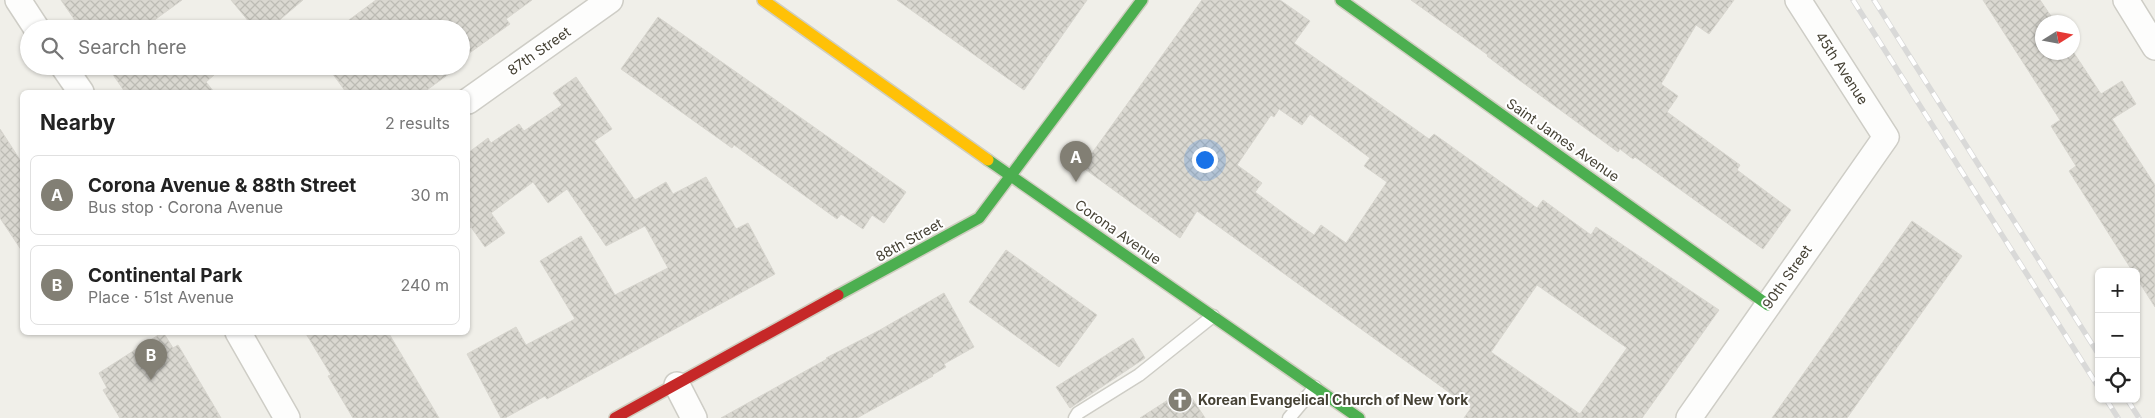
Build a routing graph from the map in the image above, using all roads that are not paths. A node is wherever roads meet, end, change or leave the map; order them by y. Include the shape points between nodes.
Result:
1 (18, 0) edge
2 (610, 0) edge
3 (763, 0) edge
4 (1142, 0) edge
5 (1341, 0) edge
6 (1798, 0) edge
7 (2126, 0) edge
8 (31, 20) edge
9 (2155, 47) edge
10 (69, 75) edge
11 (79, 90) edge
12 (470, 100) edge
13 (1886, 137) joint
14 (1012, 176) junction
15 (1768, 305) junction
16 (1213, 316) junction
17 (240, 335) edge
18 (677, 385) junction
19 (1315, 387) junction
20 (287, 418) edge
21 (615, 418) edge
22 (694, 418) edge
23 (1075, 418) edge
24 (1289, 418) edge
25 (1359, 418) edge
26 (1689, 418) edge

1 - 8 street
2 - 12 street, 87th Street
3 - 14 street, Corona Avenue
4 - 14 street, 88th Street
5 - 15 street, Saint James Avenue
6 - 13 street, 45th Avenue
7 - 9 street
10 - 11 street
13 - 15 street, 90th Street
14 - 16 street, Corona Avenue
14 - 18 street, 88th Street via 979,218
15 - 26 street, 90th Street
16 - 19 street, Corona Avenue
16 - 23 lane via 1139,375
17 - 20 street
18 - 21 street, 88th Street
18 - 22 street
19 - 24 lane
19 - 25 street, Corona Avenue

